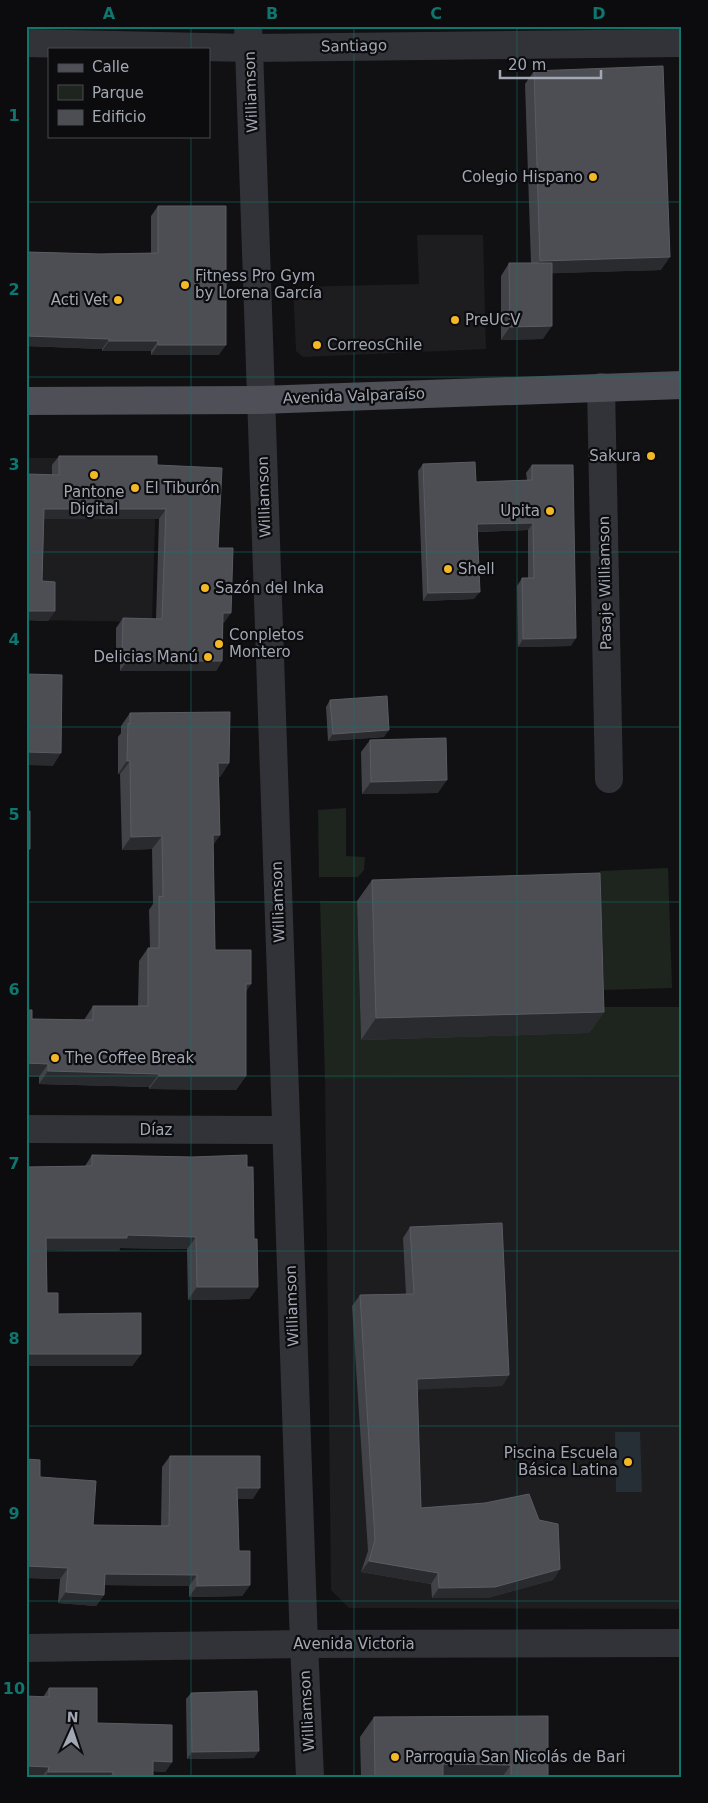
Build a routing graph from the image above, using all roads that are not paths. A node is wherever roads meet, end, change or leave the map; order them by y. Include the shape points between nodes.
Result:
1 (249, 37) edge
2 (26, 43) edge
3 (682, 43) edge
4 (682, 385) edge
5 (601, 387) junction
6 (260, 400) junction
7 (26, 401) edge
8 (609, 779) dead end
9 (26, 1129) edge
10 (286, 1130) junction
11 (682, 1643) edge
12 (304, 1644) junction
13 (26, 1648) edge
14 (310, 1777) edge

1 - 2 street, Santiago
1 - 3 street, Santiago
1 - 6 street, Williamson
4 - 5 main road, Avenida Valparaíso
5 - 6 main road, Avenida Valparaíso
5 - 8 street, Pasaje Williamson
6 - 7 main road, Avenida Valparaíso
6 - 10 street, Williamson
9 - 10 street, Díaz
10 - 12 street, Williamson
11 - 12 street, Avenida Victoria
12 - 13 street, Avenida Victoria
12 - 14 street, Williamson

